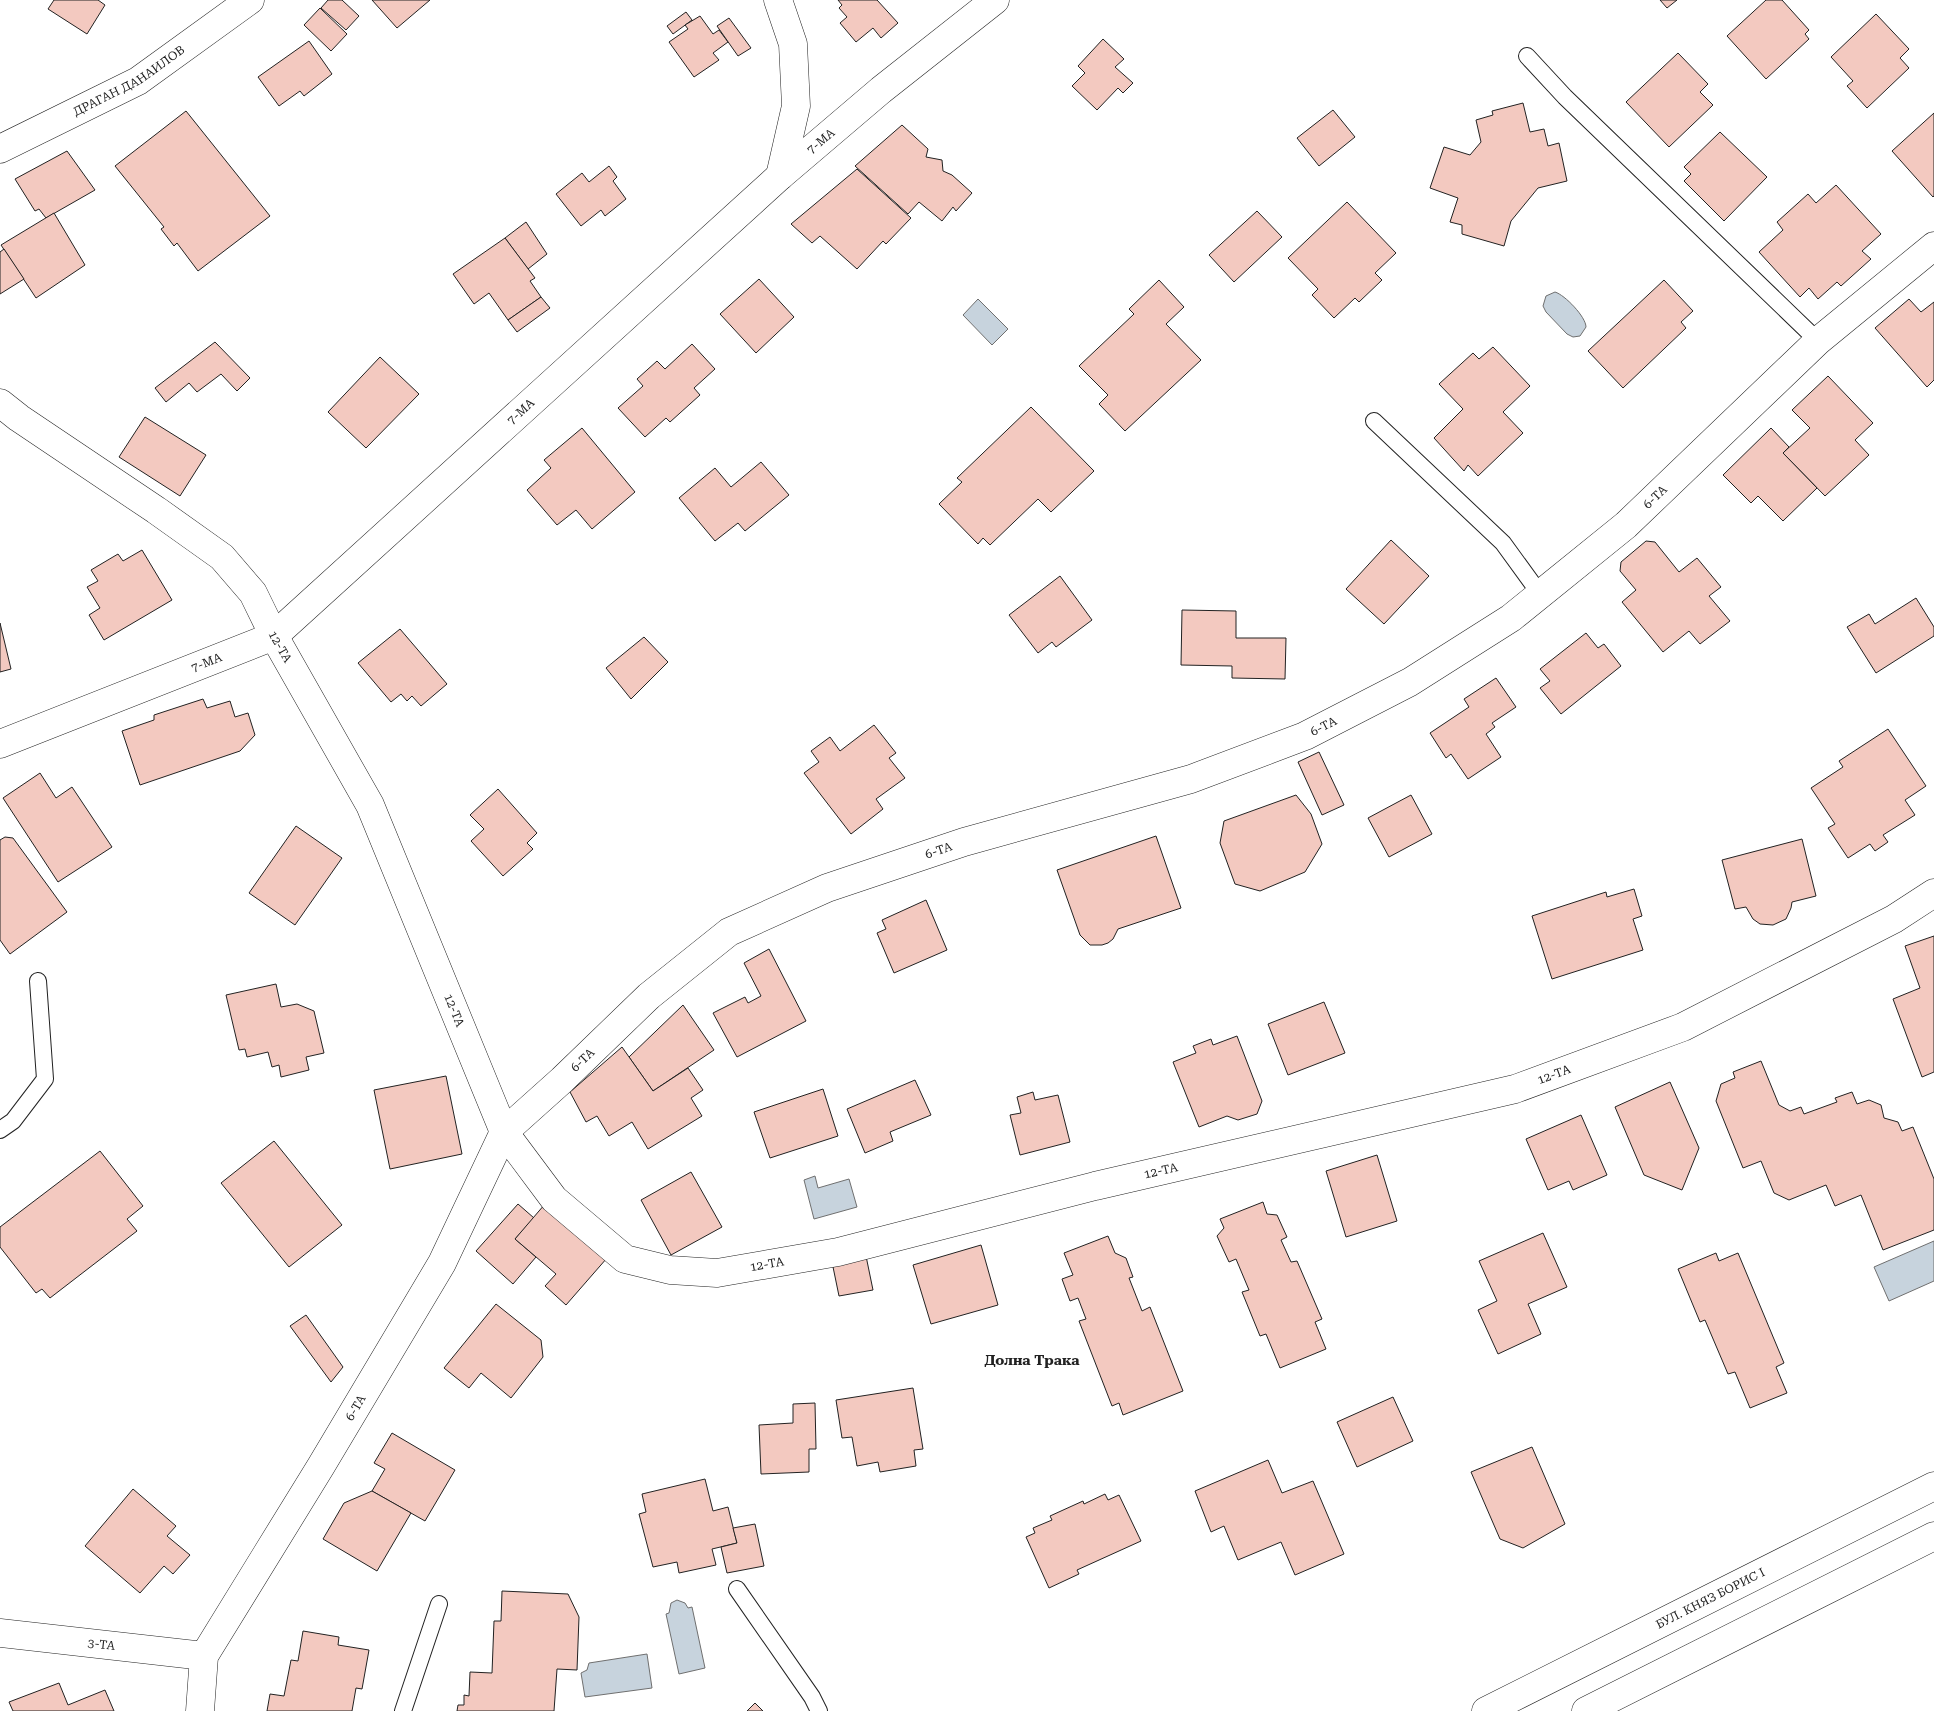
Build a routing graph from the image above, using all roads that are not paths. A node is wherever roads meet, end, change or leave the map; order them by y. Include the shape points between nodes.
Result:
1 (250, 0) edge
2 (778, 0) edge
3 (995, 0) edge
4 (1527, 56) dead end
5 (0, 149) edge
6 (780, 176) junction
7 (1934, 246) edge
8 (1818, 341) junction
9 (0, 403) edge
10 (1374, 421) dead end
11 (1540, 594) junction
12 (274, 636) junction
13 (0, 744) edge
14 (1934, 893) edge
15 (38, 981) dead end
16 (0, 1130) edge
17 (504, 1132) junction
18 (1934, 1486) edge
19 (1934, 1536) edge
20 (738, 1589) dead end
21 (439, 1604) dead end
22 (0, 1634) edge
23 (204, 1656) junction
24 (200, 1711) edge
25 (403, 1711) edge
26 (819, 1711) edge
27 (1486, 1711) edge
28 (1586, 1711) edge

1 - 5 main road, ДРАГАН ДАНАИЛОВ via 138,81
2 - 6 main road via 793,44 796,106
3 - 6 main road, 7-МА via 881,90
4 - 8 lane
6 - 12 main road, 7-МА
7 - 8 main road, 6-ТА
8 - 11 main road, 6-ТА via 1626,525
9 - 12 main road, 12-ТА via 222,556 253,593
10 - 11 lane via 1503,543
11 - 17 main road, 6-ТА via 1512,618 1410,682 1306,736 1191,779 964,842 827,888 729,932 649,996
12 - 13 main road, 7-МА
12 - 17 main road, 12-ТА via 370,805
14 - 17 main road, 12-ТА via 1894,919 1683,1027 1515,1089 1095,1186 838,1252 718,1273 670,1270 625,1259 554,1199
15 - 16 lane via 45,1079 13,1121
17 - 23 main road, 6-ТА via 442,1263 322,1466
18 - 27 main road, БУЛ. КНЯЗ БОРИС I
19 - 28 main road
20 - 26 lane
21 - 25 lane
22 - 23 main road, 3-ТА
23 - 24 main road, 6-ТА

